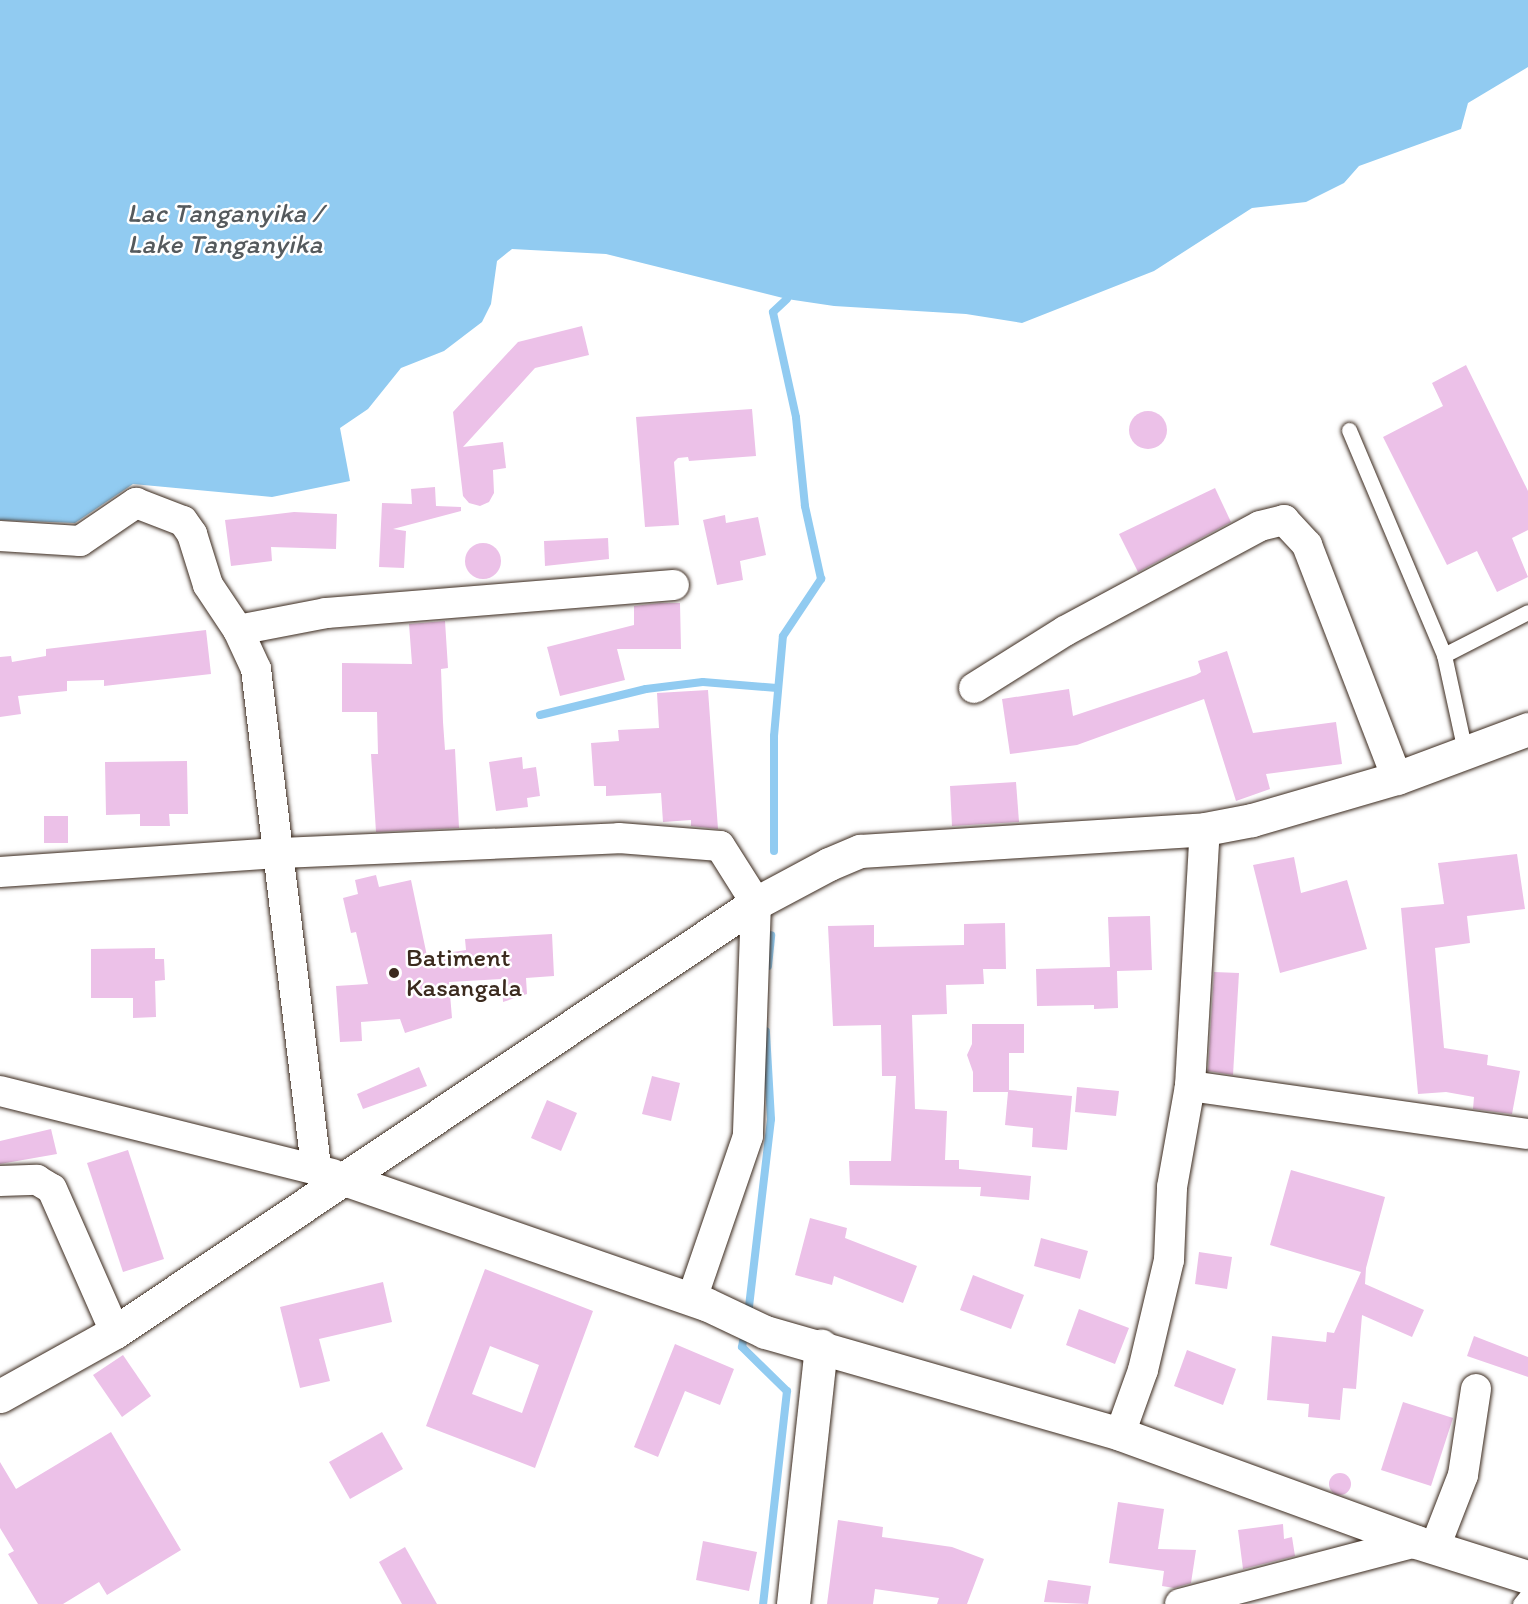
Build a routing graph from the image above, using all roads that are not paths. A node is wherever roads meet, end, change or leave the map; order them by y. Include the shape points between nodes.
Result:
1 (1349, 430) dead end
2 (0, 537) edge
3 (674, 585) dead end
4 (1528, 612) edge
5 (238, 630) junction
6 (1444, 655) junction
7 (974, 688) dead end
8 (1528, 729) edge
9 (1466, 751) junction
10 (1397, 778) junction
11 (1205, 829) junction
12 (281, 853) junction
13 (0, 872) edge
14 (756, 903) junction
15 (1190, 1086) junction
16 (0, 1091) edge
17 (1528, 1134) edge
18 (316, 1167) junction
19 (347, 1180) junction
20 (0, 1181) edge
21 (699, 1301) junction
22 (115, 1332) junction
23 (821, 1346) junction
24 (1476, 1389) dead end
25 (0, 1396) edge
26 (1120, 1434) junction
27 (1425, 1545) junction
28 (1528, 1577) edge
29 (1528, 1594) edge
30 (793, 1604) edge
31 (1180, 1604) edge
32 (1520, 1604) edge

1 - 6 lane
2 - 5 street via 80,541 136,503 169,513 183,521 192,534 208,585
3 - 5 street via 326,613
4 - 6 lane
5 - 12 street via 256,669
6 - 9 lane
7 - 10 street via 1065,631 1260,526 1284,520 1307,545
8 - 9 street
9 - 10 street
10 - 11 street via 1305,807
11 - 14 street via 860,851
11 - 15 street
12 - 13 street
12 - 14 street via 619,838 720,846
12 - 18 street
14 - 19 street
14 - 21 street via 748,1136
15 - 17 street
15 - 26 street via 1172,1187 1169,1260 1143,1370
16 - 18 street
18 - 19 street
19 - 21 street
19 - 22 street
20 - 22 street via 37,1180 52,1189
21 - 23 street via 765,1332
22 - 25 street
23 - 26 street
23 - 30 street
24 - 27 street via 1463,1475
26 - 27 street
27 - 28 street
27 - 31 street
29 - 32 lane

